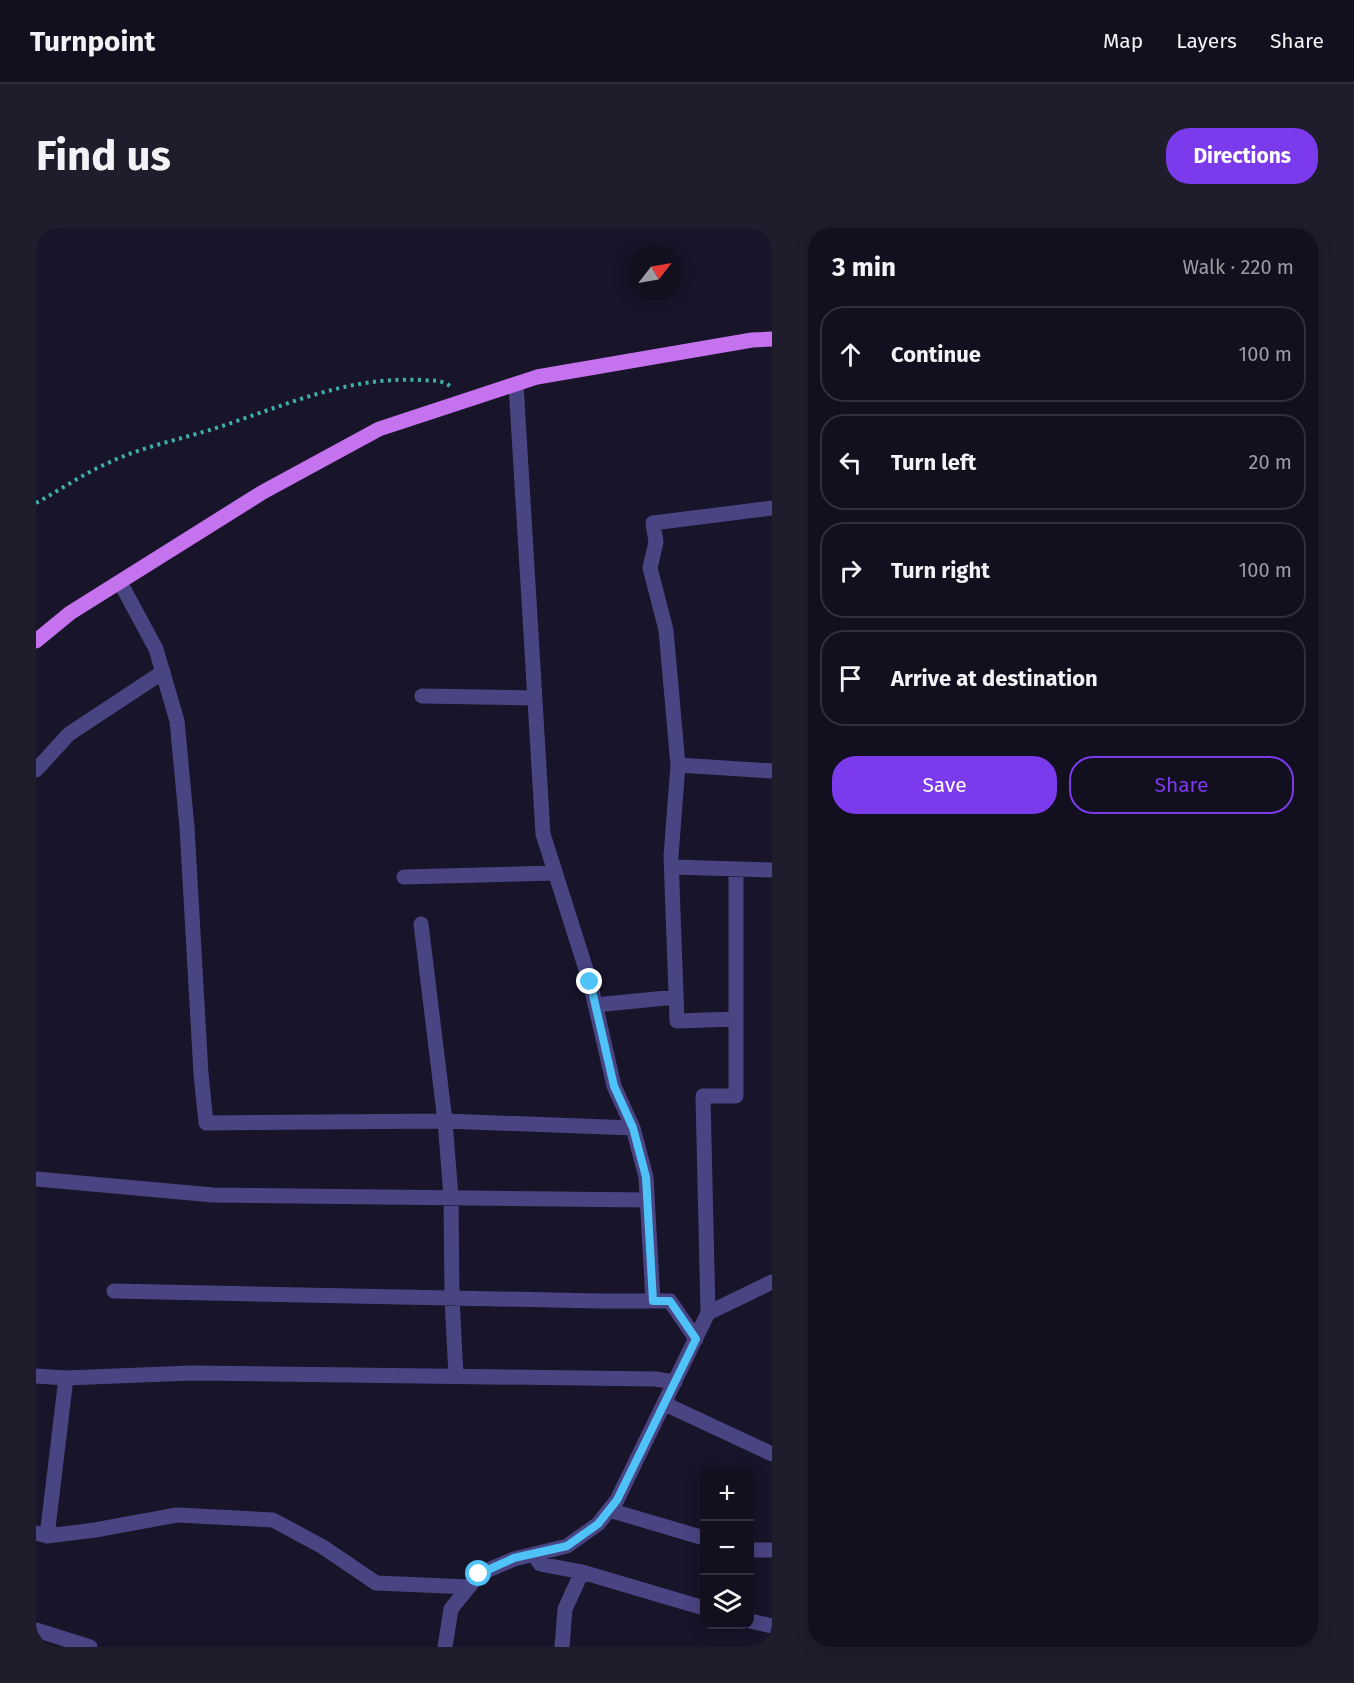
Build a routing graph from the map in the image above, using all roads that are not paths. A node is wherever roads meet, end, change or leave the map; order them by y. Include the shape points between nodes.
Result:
1 (772, 339) edge
2 (516, 384) junction
3 (772, 508) edge
4 (120, 582) junction
5 (36, 641) edge
6 (163, 672) junction
7 (422, 696) dead end
8 (534, 698) junction
9 (678, 765) junction
10 (36, 770) edge
11 (772, 771) edge
12 (672, 867) junction
13 (736, 869) junction
14 (772, 870) edge
15 (555, 873) junction
16 (404, 877) dead end
17 (421, 924) dead end
18 (676, 997) junction
19 (595, 1005) junction
20 (736, 1019) junction
21 (445, 1121) junction
22 (633, 1128) junction
23 (36, 1179) edge
24 (451, 1197) junction
25 (647, 1200) junction
26 (772, 1282) edge
27 (114, 1291) dead end
28 (452, 1298) junction
29 (653, 1301) junction
30 (708, 1312) junction
31 (696, 1339) junction
32 (36, 1376) edge
33 (456, 1376) junction
34 (66, 1378) junction
35 (675, 1382) junction
36 (664, 1404) junction
37 (772, 1454) edge
38 (609, 1510) junction
39 (42, 1535) edge
40 (700, 1537) edge
41 (754, 1550) edge
42 (772, 1550) edge
43 (534, 1554) junction
44 (582, 1572) junction
45 (469, 1587) junction
46 (700, 1607) edge
47 (754, 1623) edge
48 (772, 1626) edge
49 (36, 1630) edge
50 (90, 1647) edge
51 (445, 1647) edge
52 (562, 1647) edge

1 - 2 main road via 537,377
2 - 4 main road via 379,429 263,492
2 - 8 street
3 - 9 street via 653,523 656,542 650,568 666,630
4 - 5 main road via 70,613
4 - 6 street via 156,649
6 - 10 street via 69,734
6 - 21 street via 177,721 206,1123
7 - 8 street
8 - 15 street via 543,834
9 - 11 street
9 - 12 street
12 - 13 street
12 - 18 street
13 - 14 street
13 - 20 street
15 - 16 street
15 - 19 street
17 - 21 street
18 - 19 street
18 - 20 street via 677,1021
19 - 22 street via 614,1086
20 - 30 street via 736,1096 703,1096
21 - 22 street
21 - 24 street
22 - 25 street via 646,1177
23 - 24 street via 213,1195
24 - 25 street
24 - 28 street
25 - 29 street
26 - 30 street
27 - 28 street
28 - 29 street
28 - 33 street
29 - 31 street via 670,1301
30 - 31 street
31 - 35 street
32 - 34 street
33 - 34 street via 191,1373
33 - 35 street via 655,1378
34 - 39 street
35 - 36 street
36 - 37 street
36 - 38 street
38 - 40 street
38 - 43 street via 598,1524 567,1546
39 - 45 street via 177,1515 273,1520 323,1547 376,1583
41 - 42 street
43 - 44 street via 540,1564
43 - 45 street via 514,1558 479,1574
44 - 46 street
44 - 52 street via 565,1609
45 - 51 street via 451,1609
47 - 48 street
49 - 50 street

